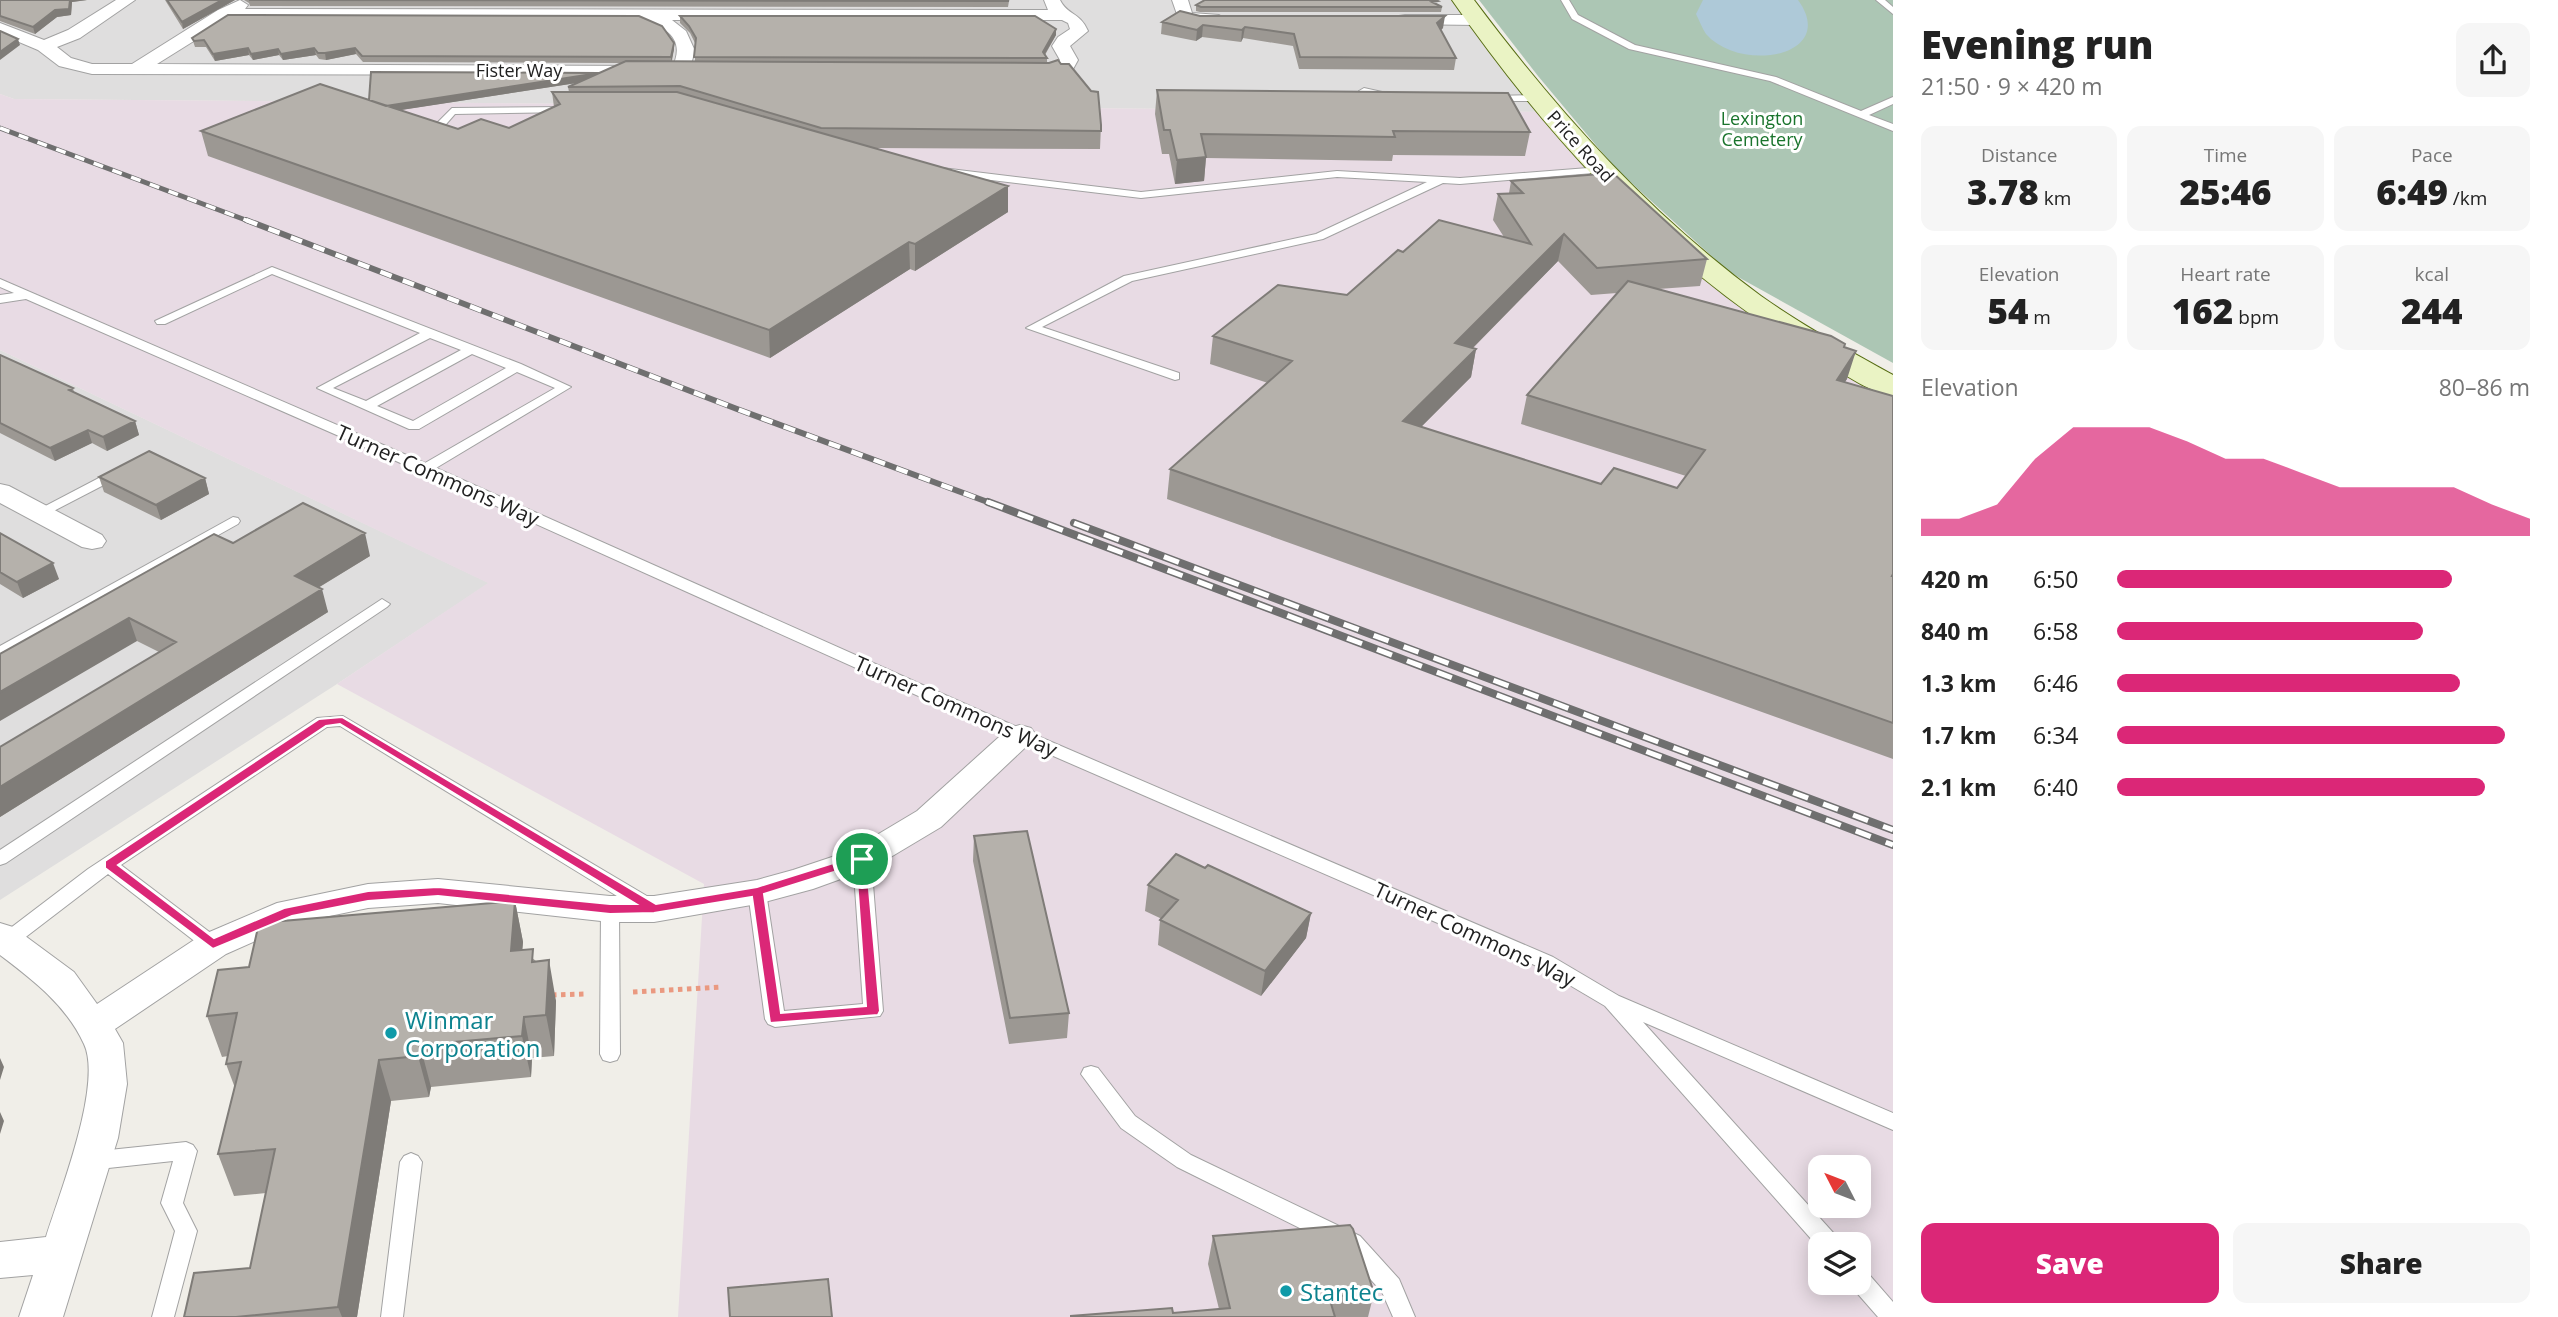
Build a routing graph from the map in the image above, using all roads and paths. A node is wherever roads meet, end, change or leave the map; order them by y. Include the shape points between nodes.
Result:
1 (127, 0) edge
2 (248, 0) edge
3 (1052, 0) edge
4 (1180, 0) edge
5 (1565, 0) edge
6 (1880, 0) edge
7 (646, 8) edge
8 (1470, 10) edge
9 (1893, 11) edge
10 (225, 14) junction
11 (1066, 15) junction
12 (1233, 20) edge
13 (1382, 20) edge
14 (0, 28) edge
15 (44, 46) junction
16 (136, 69) junction
17 (1007, 72) edge
18 (1364, 90) edge
19 (1537, 98) junction
20 (1411, 99) edge
21 (1479, 99) edge
22 (1893, 100) edge
23 (574, 110) edge
24 (1861, 115) junction
25 (437, 128) edge
26 (1893, 128) edge
27 (932, 170) edge
28 (1601, 170) junction
29 (1442, 179) junction
30 (0, 283) edge
31 (27, 295) junction
32 (0, 299) edge
33 (161, 321) dead end
34 (430, 333) junction
35 (472, 349) junction
36 (517, 367) junction
37 (1175, 376) dead end
38 (1893, 388) edge
39 (367, 406) junction
40 (130, 466) edge
41 (425, 468) junction
42 (0, 492) edge
43 (39, 513) junction
44 (233, 521) dead end
45 (92, 541) dead end
46 (382, 604) dead end
47 (0, 652) edge
48 (1020, 735) junction
49 (0, 859) edge
50 (862, 859) junction
51 (109, 865) junction
52 (757, 892) junction
53 (610, 909) junction
54 (654, 909) junction
55 (3, 938) edge
56 (213, 944) junction
57 (722, 987) dead end
58 (655, 991) dead end
59 (1612, 1001) junction
60 (93, 1025) junction
61 (610, 1054) dead end
62 (1091, 1074) dead end
63 (1893, 1122) edge
64 (90, 1161) junction
65 (411, 1162) dead end
66 (1818, 1232) edge
67 (59, 1254) junction
68 (0, 1260) edge
69 (1871, 1293) edge
70 (41, 1317) edge
71 (163, 1317) edge
72 (392, 1317) edge
73 (1404, 1317) edge
74 (1892, 1317) edge

1 - 15 street via 74,34
2 - 10 street
3 - 11 street via 1057,11
4 - 12 street via 1185,16
5 - 24 lane via 1574,17 1632,47 1773,79
6 - 9 lane
7 - 10 street
7 - 11 street
7 - 16 street, Fister Way via 685,43 687,70
8 - 13 street
8 - 19 street, Price Road
10 - 16 street
11 - 17 street via 1078,23 1079,32 1061,46 1069,60 1066,67 1048,73
14 - 15 street, Fister Way
15 - 16 street, Fister Way via 77,67
18 - 20 lane
19 - 21 lane
19 - 28 street, Price Road
22 - 24 lane
23 - 25 lane via 452,111
24 - 26 lane
27 - 29 lane via 1121,195 1337,174
28 - 29 lane
28 - 38 street, Price Road via 1742,295 1814,344
29 - 37 lane via 1320,237 1128,278 1032,328
30 - 31 lane, Turner Commons Way
31 - 32 lane
31 - 41 lane, Turner Commons Way
33 - 34 lane via 272,270
34 - 35 lane
34 - 39 lane via 323,388
35 - 36 lane
35 - 39 lane
36 - 39 lane via 414,426
36 - 41 lane via 565,387
40 - 43 lane
41 - 48 lane, Turner Commons Way
42 - 43 street
43 - 45 street
44 - 47 lane
46 - 49 lane
48 - 50 street via 929,819
48 - 59 lane, Turner Commons Way via 1546,962
50 - 52 street
50 - 52 lane via 873,1011 775,1019
51 - 54 lane via 323,722 342,720
51 - 55 lane
51 - 56 lane
52 - 54 street
53 - 54 street
53 - 56 street via 438,891 368,896 289,912
53 - 61 lane
55 - 60 street via 61,982
56 - 60 street
57 - 58 path
59 - 63 lane
59 - 66 lane, Turner Commons Way
60 - 64 street via 104,1042 108,1084
62 - 73 lane via 1128,1122 1184,1161 1352,1243 1391,1286
64 - 67 street
64 - 71 lane via 186,1151 172,1203 186,1231
65 - 72 lane
67 - 68 street
67 - 70 street
69 - 74 lane

